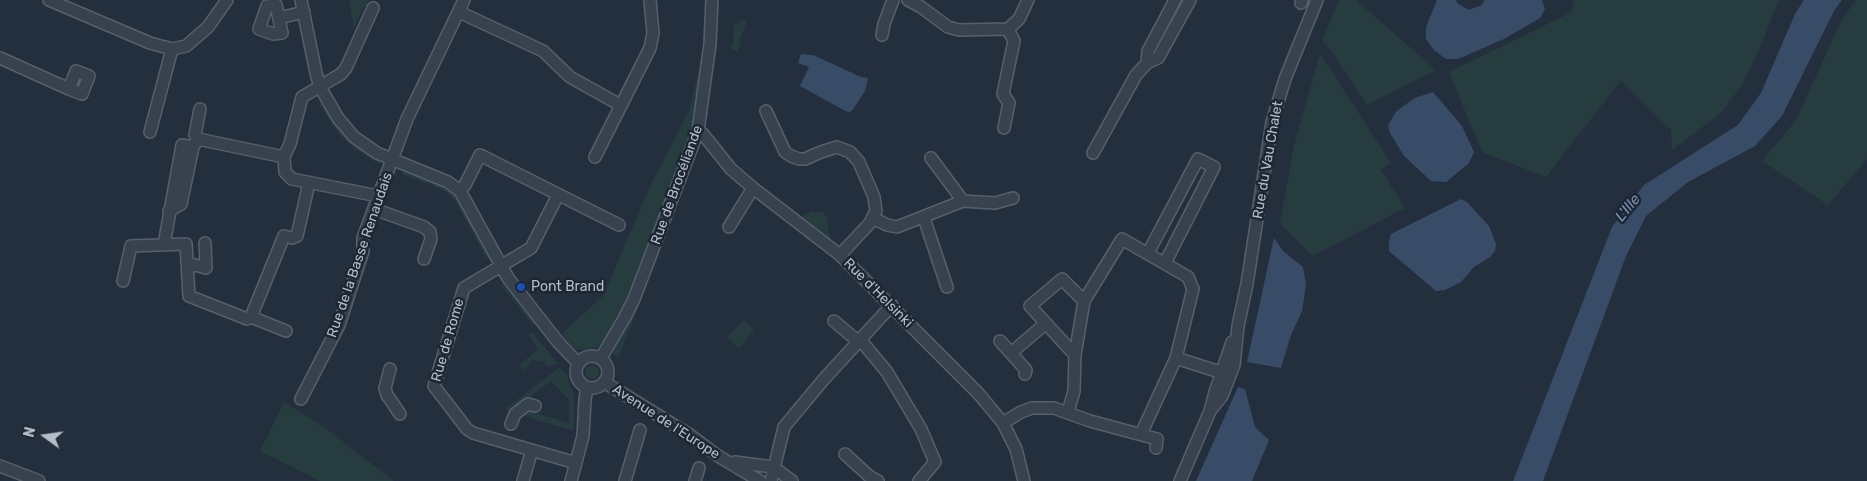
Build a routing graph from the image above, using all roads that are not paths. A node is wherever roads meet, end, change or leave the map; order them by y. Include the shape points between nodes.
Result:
1 (49, 0) edge
2 (227, 0) edge
3 (301, 0) edge
4 (464, 0) edge
5 (650, 0) edge
6 (712, 0) edge
7 (893, 0) edge
8 (908, 0) edge
9 (1028, 0) edge
10 (1175, 0) edge
11 (1190, 0) edge
12 (1317, 0) edge
13 (373, 8) dead end
14 (304, 12) junction
15 (459, 12) junction
16 (279, 18) dead end
17 (1008, 29) junction
18 (882, 36) dead end
19 (172, 49) junction
20 (0, 58) edge
21 (1147, 63) junction
22 (320, 87) junction
23 (69, 89) dead end
24 (620, 104) junction
25 (200, 109) dead end
26 (766, 111) dead end
27 (1004, 128) dead end
28 (698, 131) junction
29 (150, 132) dead end
30 (195, 143) junction
31 (1093, 153) dead end
32 (284, 157) junction
33 (595, 157) dead end
34 (932, 158) dead end
35 (393, 160) junction
36 (309, 183) junction
37 (753, 188) junction
38 (460, 191) junction
39 (558, 195) junction
40 (378, 196) junction
41 (1013, 198) dead end
42 (962, 201) junction
43 (374, 208) junction
44 (873, 218) junction
45 (924, 218) junction
46 (619, 225) dead end
47 (729, 227) dead end
48 (205, 243) dead end
49 (168, 244) junction
50 (1148, 253) junction
51 (840, 255) junction
52 (424, 259) dead end
53 (187, 263) junction
54 (1166, 263) junction
55 (501, 267) junction
56 (124, 280) dead end
57 (947, 286) dead end
58 (1084, 301) junction
59 (892, 305) junction
60 (251, 317) junction
61 (834, 321) dead end
62 (1046, 324) junction
63 (286, 331) dead end
64 (859, 341) junction
65 (1000, 341) dead end
66 (1011, 353) junction
67 (1075, 355) junction
68 (601, 358) junction
69 (1176, 358) junction
70 (578, 363) junction
71 (390, 369) dead end
72 (1025, 374) dead end
73 (1226, 374) junction
74 (604, 382) junction
75 (587, 387) junction
76 (301, 399) dead end
77 (536, 406) dead end
78 (1068, 412) junction
79 (400, 414) dead end
80 (1003, 423) junction
81 (511, 424) dead end
82 (640, 430) dead end
83 (1141, 434) junction
84 (1156, 448) dead end
85 (532, 450) junction
86 (845, 454) dead end
87 (728, 461) junction
88 (576, 463) junction
89 (0, 466) edge
90 (774, 467) junction
91 (699, 468) dead end
92 (39, 481) edge
93 (523, 481) edge
94 (571, 481) edge
95 (625, 481) edge
96 (695, 481) edge
97 (760, 481) edge
98 (770, 481) edge
99 (792, 481) edge
100 (878, 481) edge
101 (919, 481) edge
102 (1024, 481) edge
103 (1180, 481) edge

1 - 19 street
2 - 19 street via 208,27 186,46
3 - 14 street
4 - 15 street, Rue de la Basse Renaudais
5 - 24 street via 652,42
6 - 28 street, Rue de Brocéliande via 710,44
7 - 18 street
8 - 17 street via 953,29
9 - 17 street via 1019,19
10 - 21 street via 1148,51
11 - 21 street via 1158,58
12 - 73 street, Rue du Vau Chalet via 1285,79 1272,122 1247,284
13 - 22 street via 346,68
14 - 16 street
14 - 22 street
15 - 24 street via 543,51 570,77
15 - 35 street, Rue de la Basse Renaudais via 407,120
17 - 27 street via 1014,41 1003,94 1009,103
19 - 29 street
20 - 23 street
21 - 31 street via 1136,75
22 - 32 street via 302,97
22 - 35 street via 350,133 366,146
24 - 33 street
25 - 30 street
26 - 44 street via 785,152 791,156 805,159 837,147 853,154 874,197 876,208
28 - 37 street, Rue d'Helsinki via 731,169
28 - 68 street, Rue de Brocéliande via 634,299
30 - 32 street
30 - 49 street via 182,145 165,239
32 - 36 street via 286,172 292,179
34 - 42 street
35 - 38 street via 448,182
35 - 40 street, Rue de la Basse Renaudais
36 - 40 street
36 - 60 street via 297,236 284,236
37 - 47 street
37 - 51 street, Rue d'Helsinki
38 - 39 street via 480,155
38 - 55 street
39 - 46 street
39 - 55 street via 532,248
40 - 43 street, Rue de la Basse Renaudais
41 - 42 street via 994,203
42 - 45 street
43 - 52 street via 430,232
43 - 76 street, Rue de la Basse Renaudais via 339,325
44 - 45 street via 897,227
44 - 51 street
45 - 57 street
48 - 53 street via 206,268
49 - 53 street via 186,244
49 - 56 street via 131,246
50 - 54 street
50 - 54 street via 1198,159 1214,167
50 - 58 street via 1122,239
51 - 59 street, Rue d'Helsinki
53 - 60 street via 189,296
54 - 69 street via 1188,276 1193,289
55 - 70 street
55 - 85 street, Rue de Rome via 464,288 434,386 473,433
58 - 62 street via 1062,279 1030,306
58 - 67 street
59 - 64 street
59 - 80 street, Rue d'Helsinki
60 - 63 street
61 - 64 street
62 - 66 street
62 - 67 street
64 - 90 street via 784,427
64 - 101 street via 887,372 932,454 935,462
65 - 66 street
66 - 72 street via 1026,370
67 - 78 street via 1074,391
68 - 70 street via 591,355
68 - 74 street via 608,369
69 - 73 street
69 - 83 street
70 - 75 street via 577,379
71 - 79 street via 385,388
73 - 103 street, Rue du Vau Chalet
74 - 75 street via 600,386
74 - 87 street, Avenue de l'Europe
75 - 88 street via 584,432
77 - 81 street via 528,404 515,414
78 - 80 street via 1032,408
78 - 83 street
80 - 102 street, Rue d'Helsinki via 1016,449
82 - 95 street
83 - 84 street via 1157,439
85 - 88 street, Rue de Rome
85 - 93 street
86 - 100 street
87 - 90 street, Avenue de l'Europe
87 - 97 street, Avenue de l'Europe
88 - 94 street
89 - 92 street
90 - 98 street
90 - 99 street
91 - 96 street

